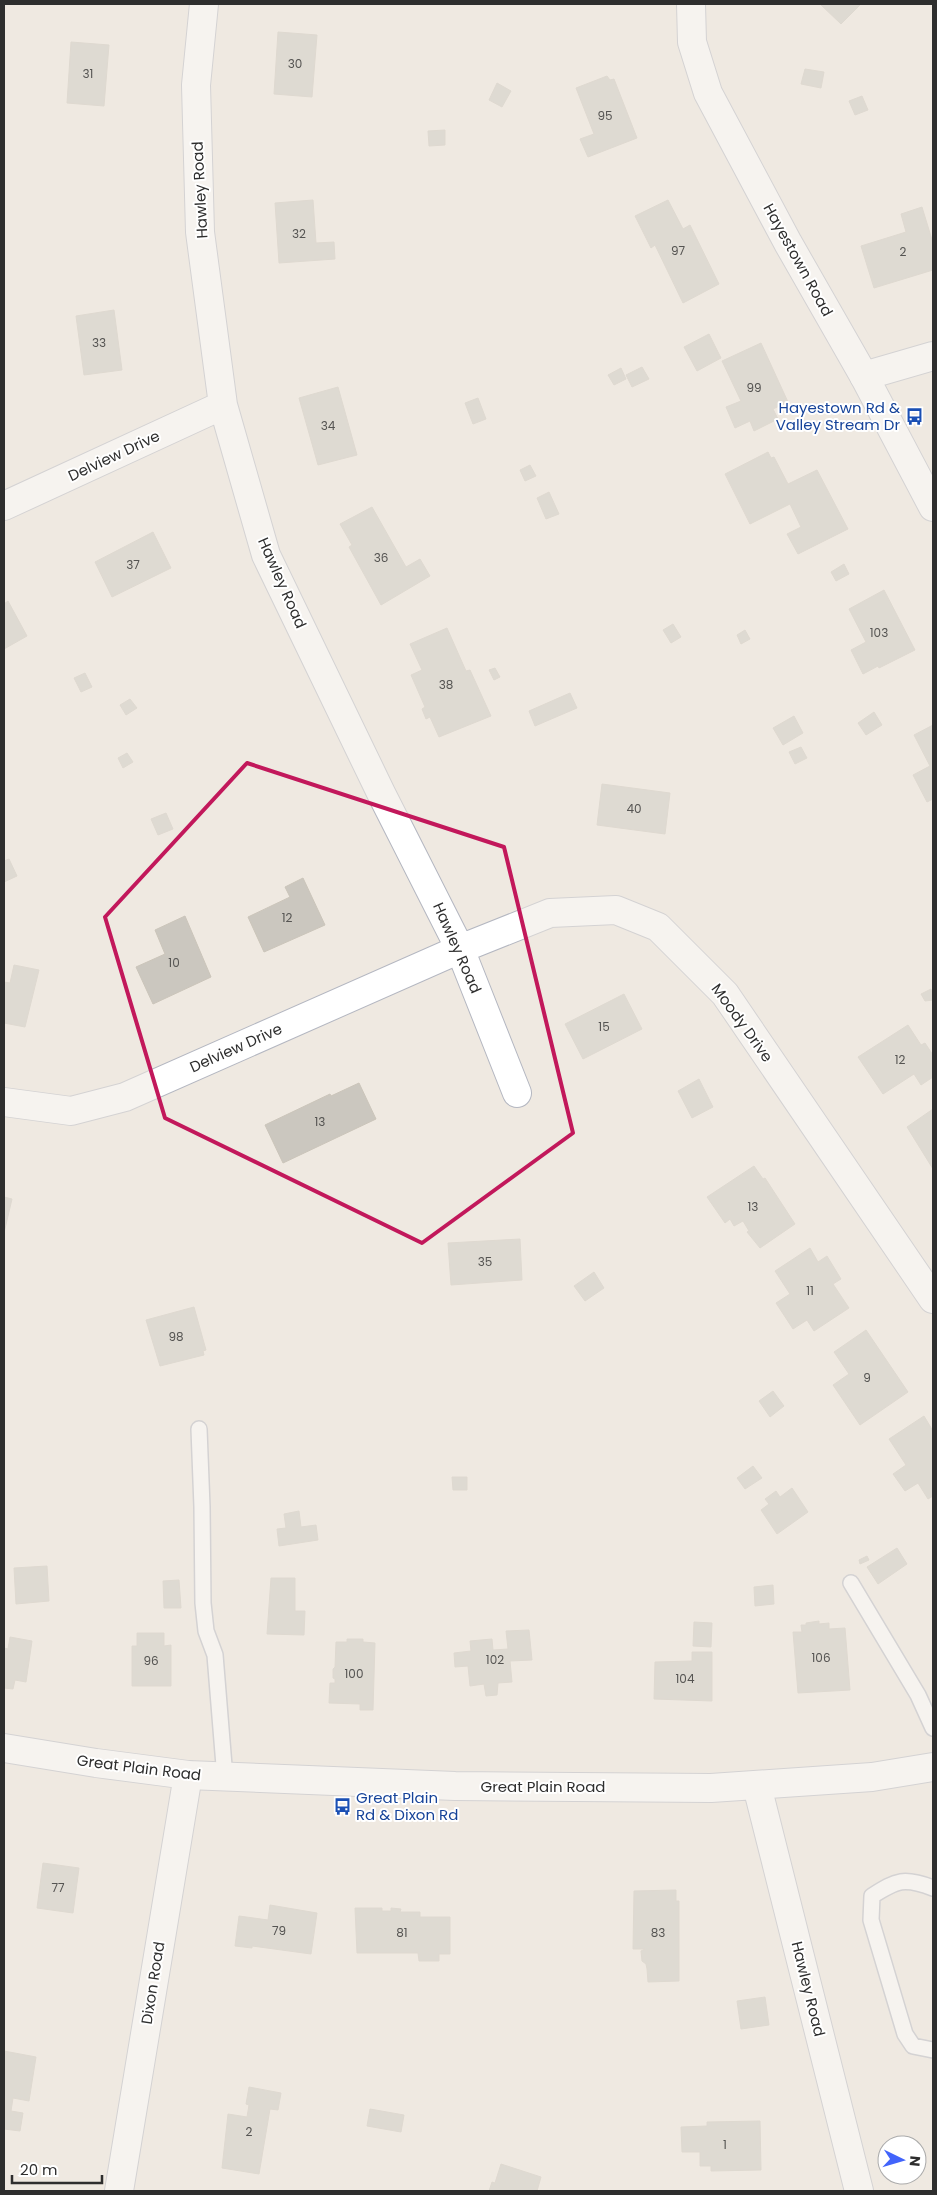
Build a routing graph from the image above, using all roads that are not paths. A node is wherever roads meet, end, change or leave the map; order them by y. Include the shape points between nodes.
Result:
1 (204, 4) edge
2 (691, 4) edge
3 (933, 356) edge
4 (864, 376) junction
5 (224, 405) junction
6 (4, 506) edge
7 (933, 507) edge
8 (460, 949) junction
9 (517, 1093) dead end
10 (4, 1102) edge
11 (933, 1299) edge
12 (199, 1429) dead end
13 (851, 1583) dead end
14 (933, 1728) edge
15 (4, 1748) edge
16 (933, 1768) edge
17 (188, 1775) junction
18 (225, 1778) junction
19 (757, 1786) junction
20 (933, 1888) edge
21 (933, 2050) edge
22 (119, 2191) edge
23 (859, 2191) edge

1 - 5 street, Hawley Road via 196,85 200,232
2 - 4 street, Hayestown Road via 692,42 708,92 788,243
3 - 4 street
4 - 7 street, Hayestown Road
5 - 6 street, Delview Drive
5 - 8 street, Hawley Road via 266,555 380,793
8 - 9 street, Hawley Road
8 - 10 street, Delview Drive via 124,1097 71,1112
8 - 11 street, Moody Drive via 550,913 616,910 658,927 725,994
12 - 18 lane via 203,1603 206,1631 215,1655
13 - 14 lane via 918,1695
15 - 17 street, Great Plain Road
16 - 19 street, Great Plain Road via 872,1777
17 - 18 street, Great Plain Road
17 - 22 street, Dixon Road
18 - 19 street, Great Plain Road via 455,1786
19 - 23 street, Hawley Road
20 - 21 lane via 916,1882 894,1882 872,1896 871,1920 905,2034 913,2046

